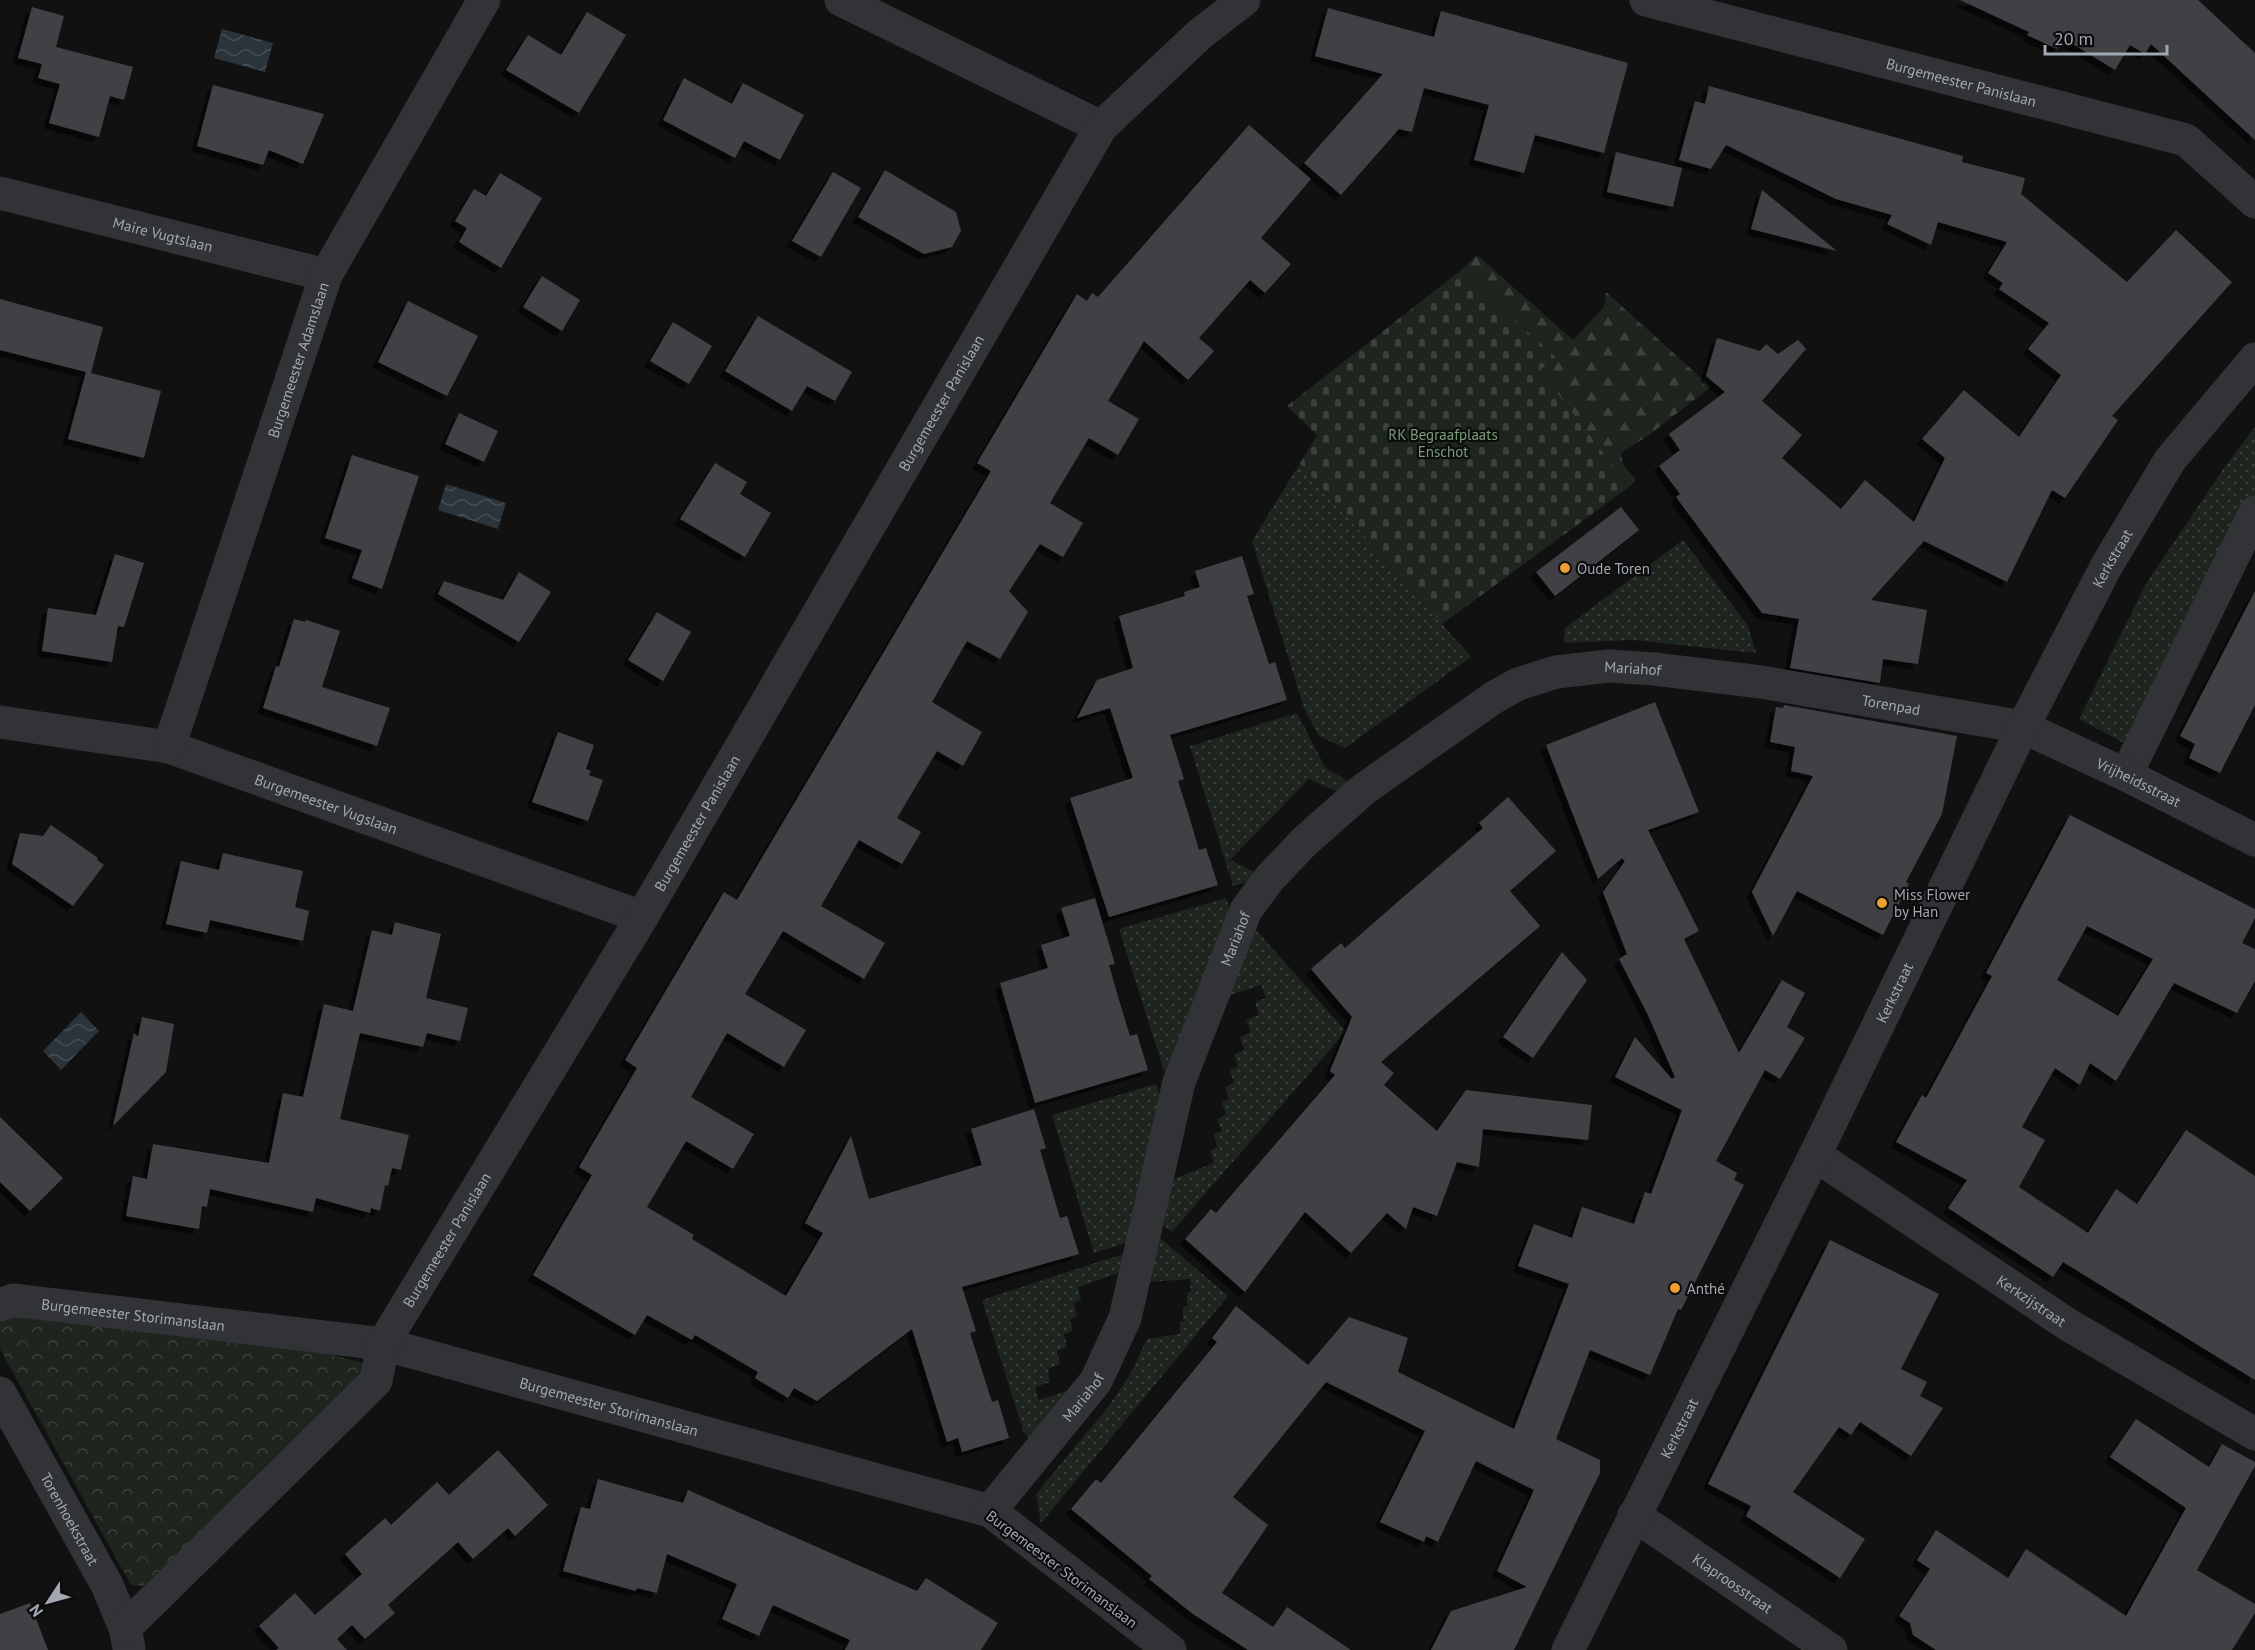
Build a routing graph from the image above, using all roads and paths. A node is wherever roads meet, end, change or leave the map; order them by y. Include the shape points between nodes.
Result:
1 (484, 0) edge
2 (840, 0) edge
3 (1244, 0) edge
4 (1646, 0) edge
5 (1101, 127) junction
6 (0, 193) edge
7 (2255, 202) edge
8 (326, 275) junction
9 (2255, 359) edge
10 (2255, 512) edge
11 (1761, 682) joint
12 (0, 722) edge
13 (2023, 727) junction
14 (169, 747) junction
15 (2126, 775) junction
16 (2255, 840) edge
17 (642, 917) junction
18 (1815, 1155) junction
19 (0, 1305) edge
20 (383, 1344) junction
21 (0, 1394) edge
22 (2255, 1434) edge
23 (990, 1511) junction
24 (1634, 1515) junction
25 (127, 1639) edge
26 (1170, 1650) edge
27 (1568, 1650) edge
28 (1831, 1650) edge

1 - 8 street, Burgemeester Adamslaan
2 - 5 street
3 - 5 street, Burgemeester Panislaan via 1200,34
4 - 7 street, Burgemeester Panislaan via 2186,140
5 - 17 street, Burgemeester Panislaan
6 - 8 street, Maire Vugtslaan
8 - 14 street, Burgemeester Adamslaan
9 - 13 street, Kerkstraat via 2169,460 2107,564
10 - 15 street
11 - 13 street, Torenpad
11 - 23 street, Mariahof via 1609,666 1556,672 1518,684 1364,789 1269,879 1246,910 1179,1082 1125,1318 1096,1381
12 - 14 street, Burgemeester Vugslaan
13 - 15 street, Vrijheidsstraat
13 - 18 street, Kerkstraat
14 - 17 street, Burgemeester Vugslaan
15 - 16 street, Vrijheidsstraat
17 - 20 street, Burgemeester Panislaan
18 - 22 street, Kerkzijstraat via 2067,1324
18 - 24 street, Kerkstraat
19 - 20 street, Burgemeester Storimanslaan via 13,1300
20 - 23 street, Burgemeester Storimanslaan
20 - 25 street, Burgemeester Panislaan via 376,1381
21 - 25 street, Torenhoekstraat via 107,1585
23 - 26 street, Burgemeester Storimanslaan
24 - 27 street, Kerkstraat
24 - 28 street, Klaproosstraat

